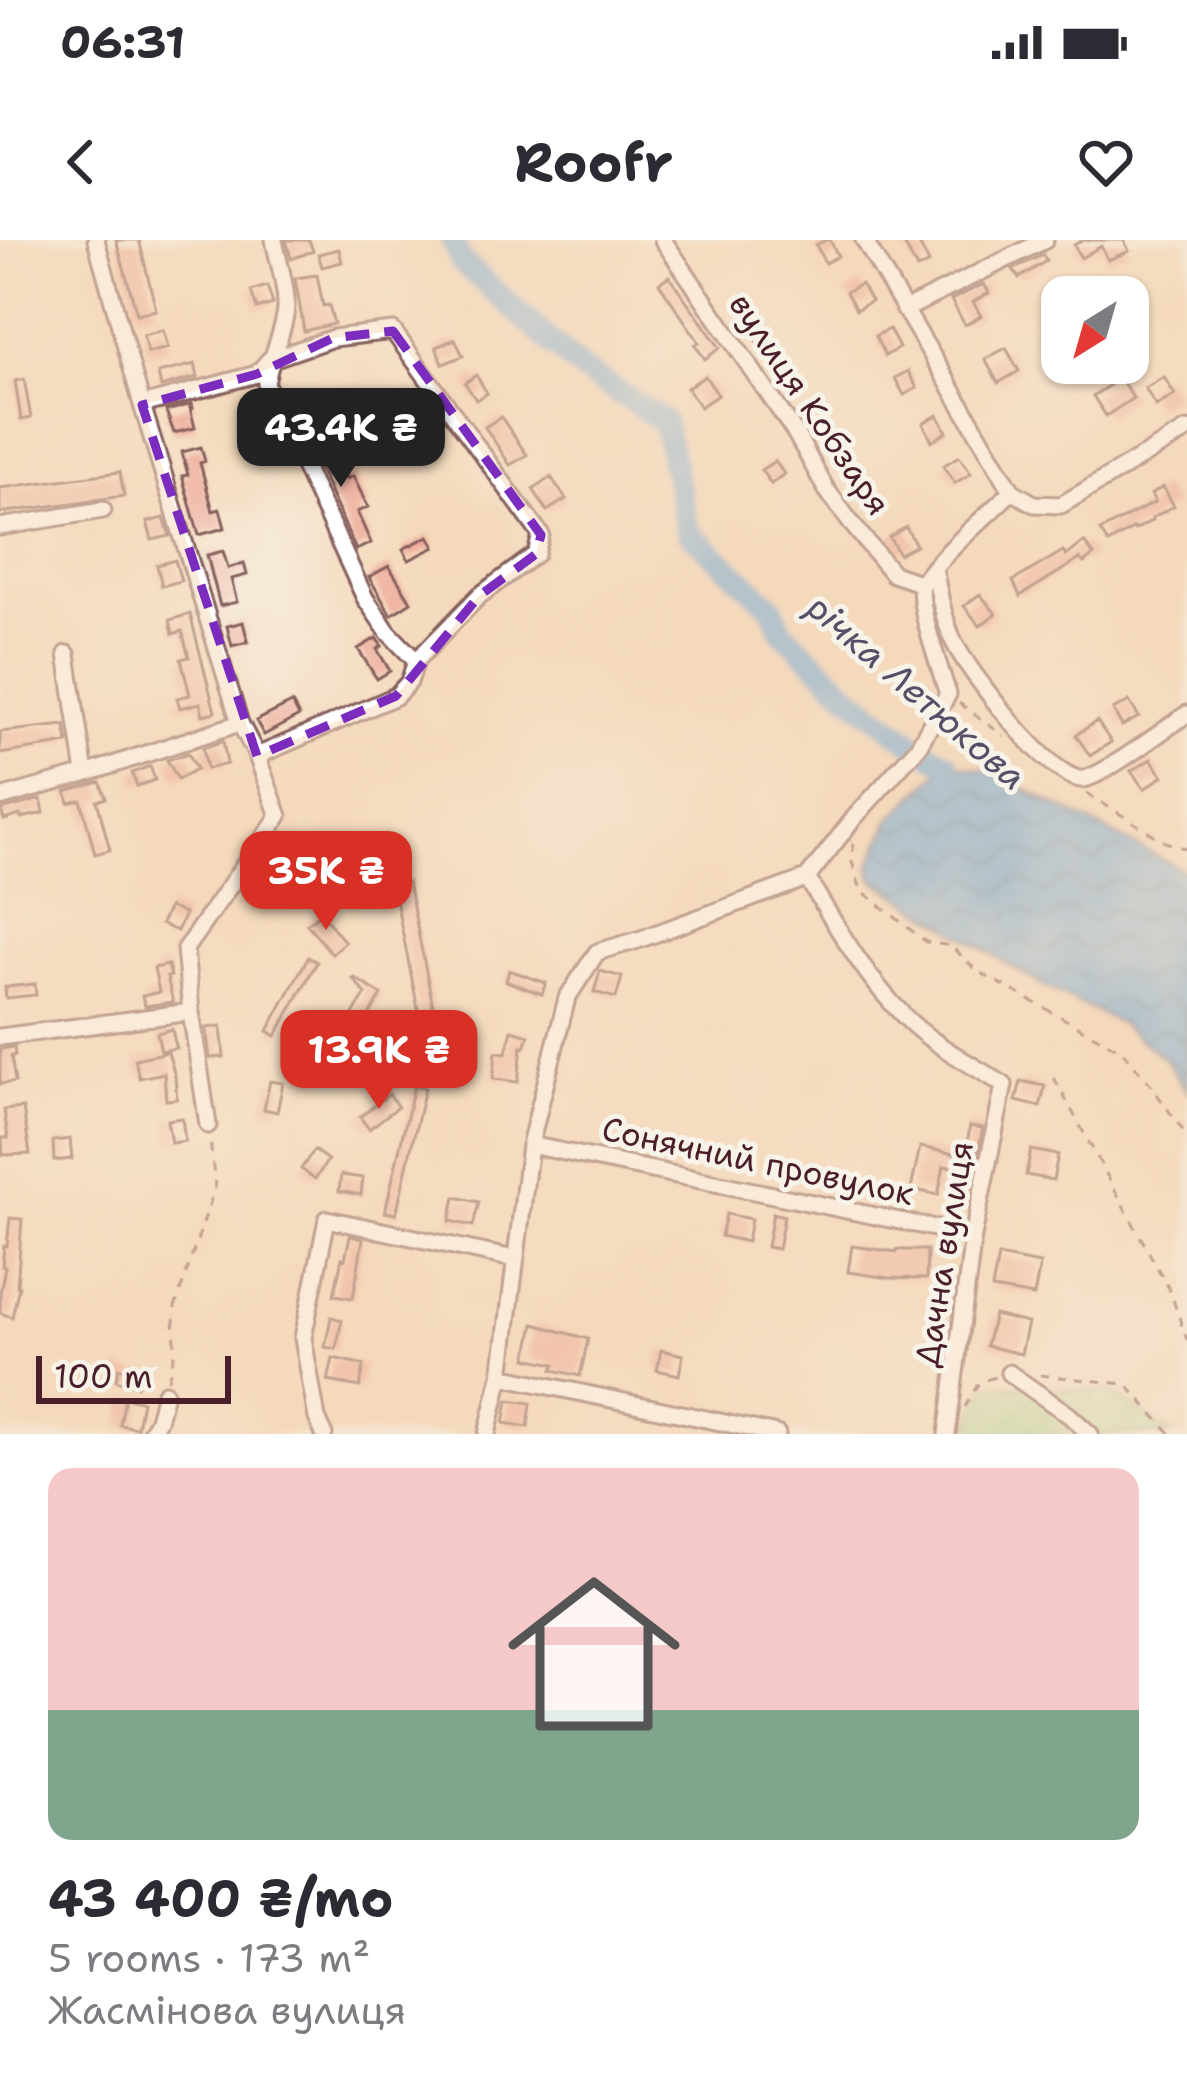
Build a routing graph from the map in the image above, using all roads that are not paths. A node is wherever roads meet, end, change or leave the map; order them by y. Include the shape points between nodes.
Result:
1 (95, 240) edge
2 (274, 240) edge
3 (663, 240) edge
4 (864, 240) edge
5 (1046, 240) edge
6 (904, 310) junction
7 (269, 360) junction
8 (142, 405) junction
9 (1187, 430) edge
10 (1012, 491) junction
11 (103, 510) dead end
12 (0, 527) edge
13 (934, 568) junction
14 (922, 584) junction
15 (67, 654) dead end
16 (416, 661) junction
17 (1187, 714) edge
18 (240, 723) junction
19 (257, 756) junction
20 (86, 774) junction
21 (0, 798) edge
22 (807, 878) junction
23 (190, 1012) junction
24 (0, 1037) edge
25 (208, 1125) road end
26 (530, 1145) junction
27 (974, 1236) junction
28 (514, 1259) junction
29 (1009, 1373) dead end
30 (501, 1376) junction
31 (165, 1393) road end
32 (150, 1434) edge
33 (324, 1434) edge
34 (487, 1434) edge
35 (777, 1434) edge
36 (947, 1434) edge
37 (1090, 1434) edge

1 - 8 street
2 - 7 street via 286,307
3 - 14 street, вулиця Кобзаря via 851,523 893,574
4 - 6 street
5 - 6 street
6 - 10 street
7 - 8 street via 257,374
7 - 16 street via 266,384 365,598
7 - 16 street via 333,338 393,331 541,535 536,554 479,596
8 - 18 street
9 - 10 street via 1061,505 1034,504
10 - 13 street
11 - 12 street
13 - 14 street
13 - 17 street via 964,663 1045,760 1069,777 1099,773
14 - 22 street via 948,694 918,747
15 - 20 street
16 - 19 street via 396,695
18 - 19 street
18 - 20 street
19 - 23 street via 279,816 185,950
20 - 21 street
22 - 26 street via 597,952 568,998
22 - 27 street, Дачна вулиця via 904,1017 1004,1084
23 - 24 street
23 - 25 street
26 - 27 street, Сонячний провулок
26 - 28 street
27 - 36 street, Дачна вулиця
28 - 30 street
28 - 33 street via 327,1219 303,1337
29 - 37 street
30 - 34 street
30 - 35 street
31 - 32 street

